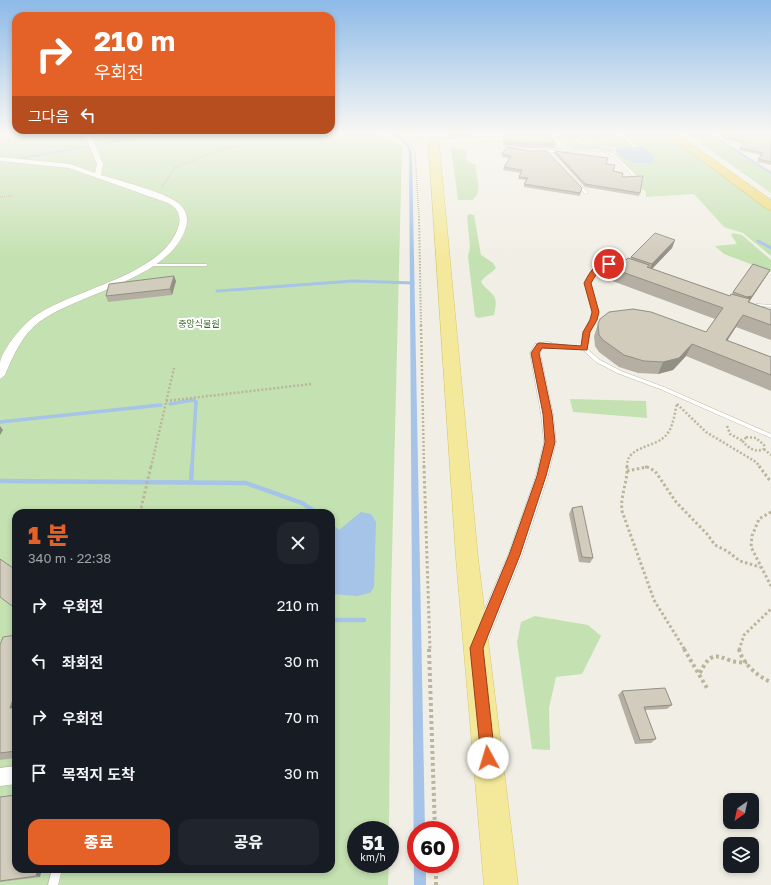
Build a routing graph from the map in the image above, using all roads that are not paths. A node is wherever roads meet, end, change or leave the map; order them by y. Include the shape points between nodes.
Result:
1 (436, 174) edge
2 (569, 174) edge
3 (633, 174) edge
4 (727, 174) edge
5 (737, 174) edge
6 (98, 175) edge
7 (636, 177) edge
8 (586, 193) dead end
9 (771, 199) edge
10 (771, 206) edge
11 (151, 265) junction
12 (206, 265) dead end
13 (627, 268) edge
14 (771, 306) edge
15 (746, 308) edge
16 (548, 345) joint
17 (584, 349) junction
18 (0, 372) edge
19 (771, 436) edge
20 (476, 648) junction
21 (12, 775) edge
22 (0, 776) edge
23 (56, 873) edge
24 (53, 885) edge
25 (501, 885) edge

1 - 20 main road
2 - 8 lane
3 - 7 lane
4 - 10 highway
5 - 9 highway
6 - 11 street via 175,203 184,214 184,228 176,244
11 - 12 lane
11 - 18 street via 73,299 28,326 17,339
13 - 17 lane via 601,265 588,283 596,312 586,332
14 - 15 lane via 757,305
16 - 17 lane
16 - 20 street via 539,346 535,353 548,414 550,442 542,476 515,555
17 - 19 lane via 598,361 619,372
20 - 25 main road
21 - 22 street
23 - 24 lane

